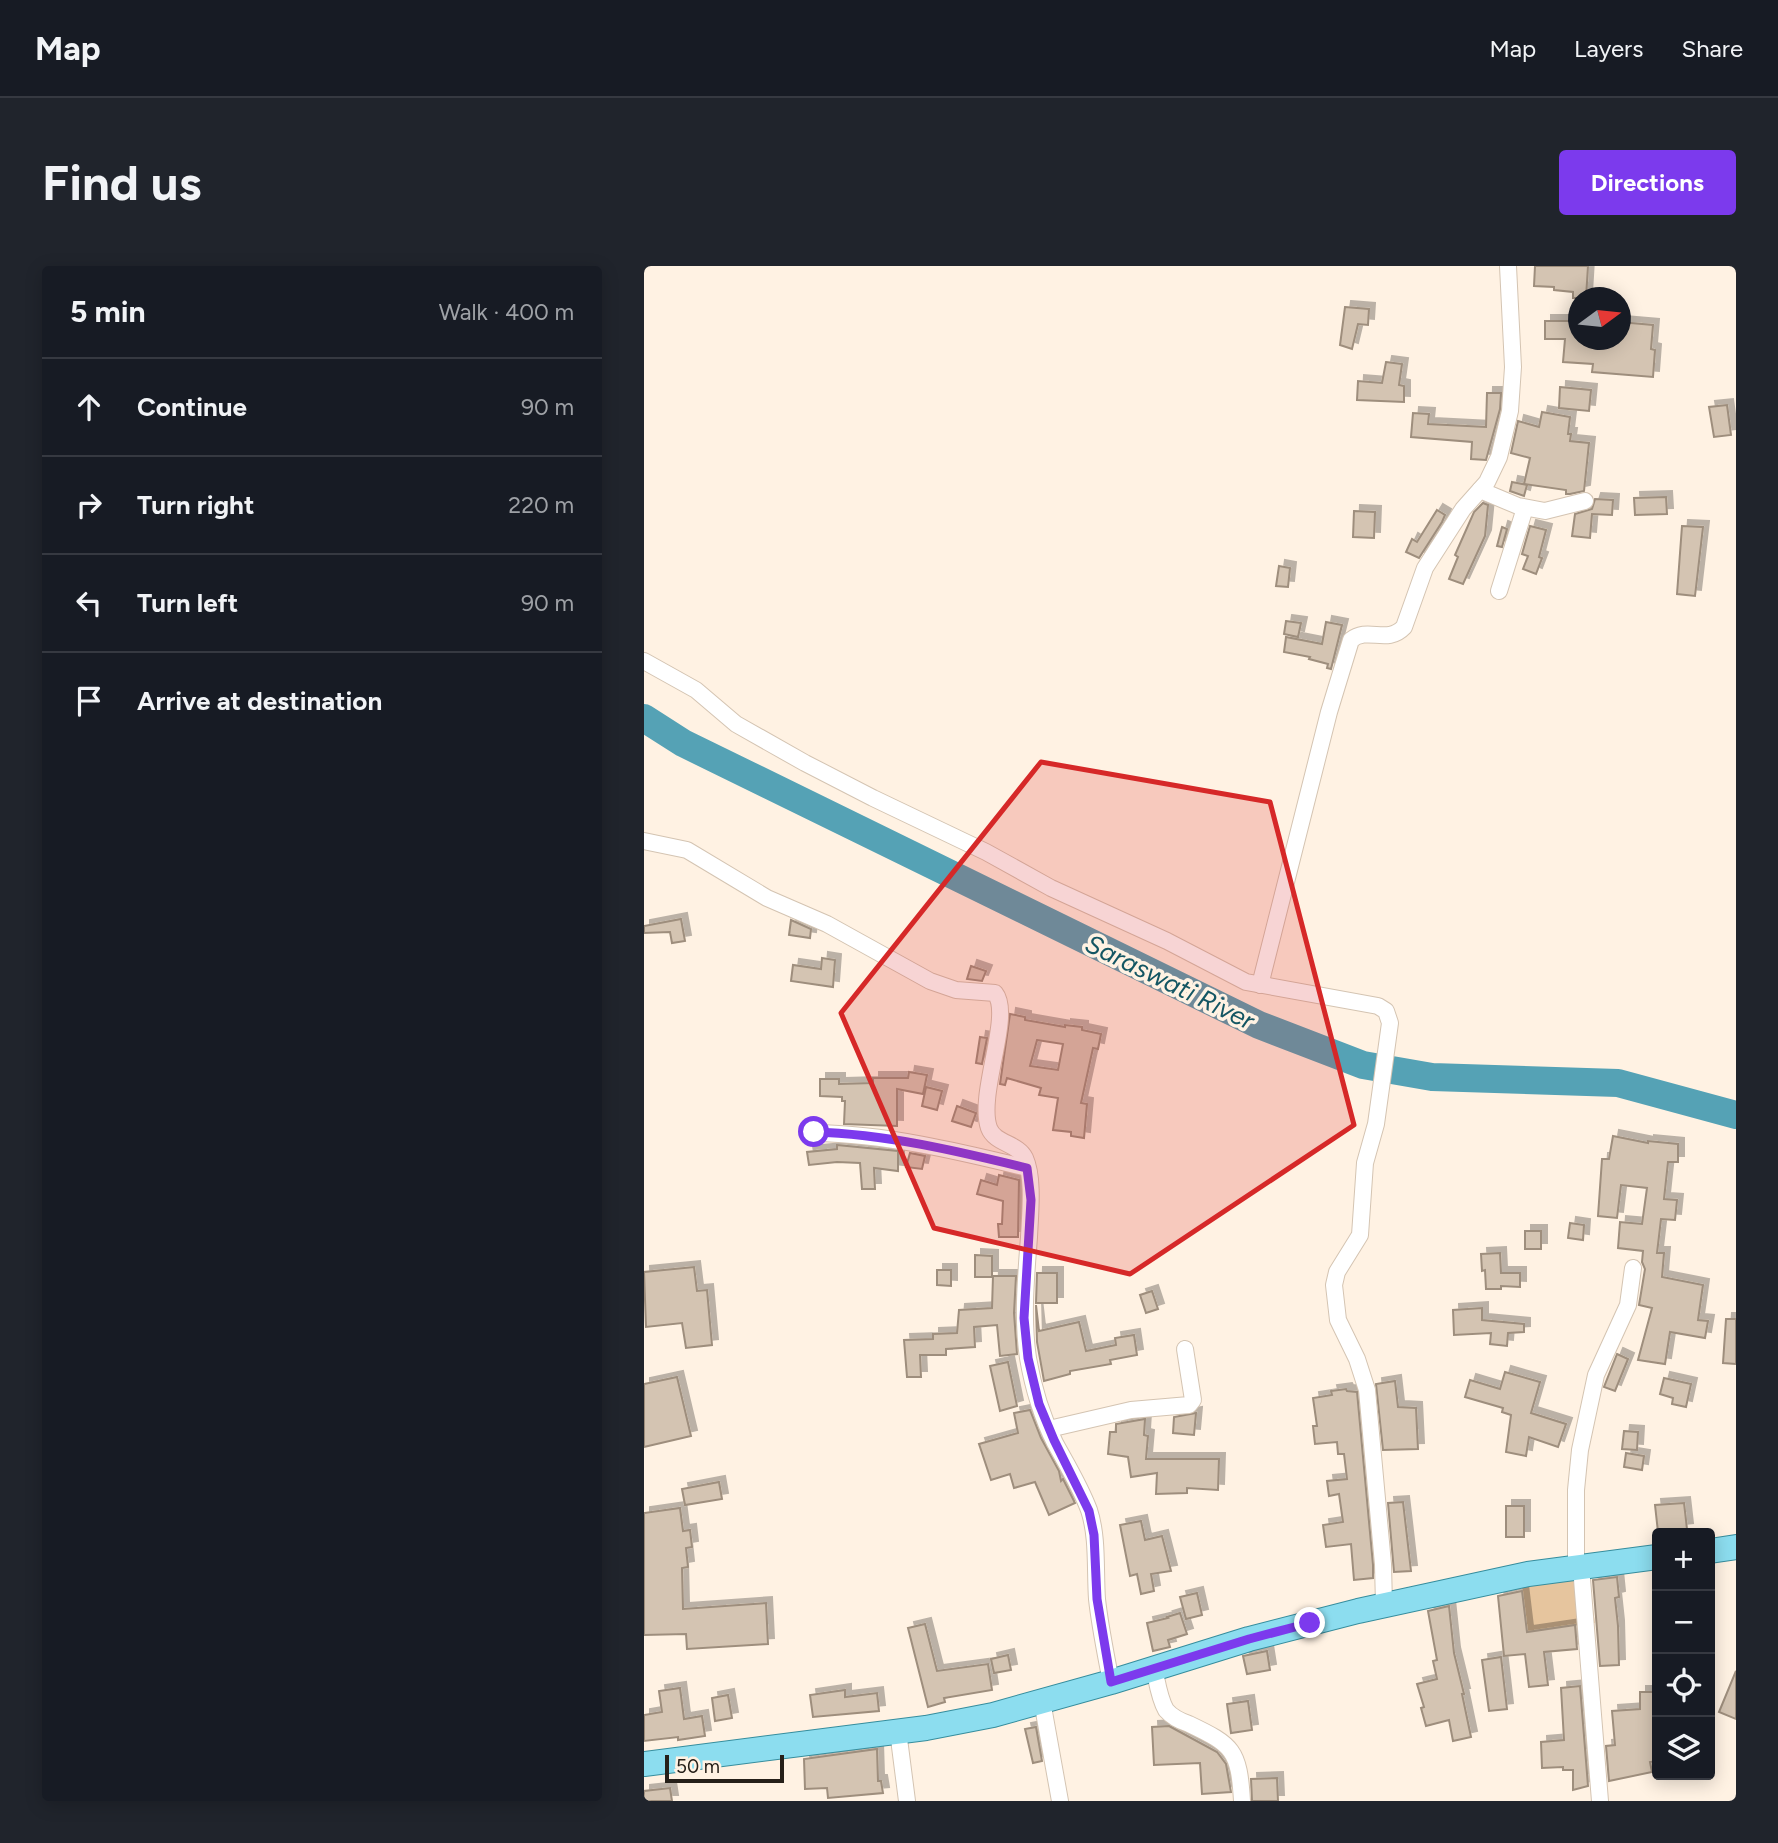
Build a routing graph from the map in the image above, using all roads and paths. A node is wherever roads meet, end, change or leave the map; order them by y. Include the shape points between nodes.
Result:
1 (1508, 266) edge
2 (1480, 489) junction
3 (1585, 501) dead end
4 (1525, 508) junction
5 (1499, 591) dead end
6 (644, 661) edge
7 (644, 841) edge
8 (1260, 985) junction
9 (814, 1132) dead end
10 (1027, 1168) junction
11 (1633, 1268) dead end
12 (1185, 1349) dead end
13 (1049, 1429) junction
14 (1736, 1547) edge
15 (1715, 1549) edge
16 (1652, 1558) edge
17 (1579, 1567) junction
18 (1384, 1605) junction
19 (1154, 1668) junction
20 (1111, 1682) junction
21 (1042, 1701) junction
22 (898, 1731) junction
23 (644, 1764) edge
24 (907, 1801) edge
25 (1060, 1801) edge
26 (1242, 1801) edge
27 (1600, 1801) edge

1 - 2 street via 1513,367 1510,411 1499,457
2 - 4 street
2 - 8 street via 1425,568 1404,627 1390,636 1364,635 1351,640
3 - 4 street via 1545,511
4 - 5 street
6 - 8 street via 696,690 736,724 805,763 1051,888
7 - 10 street via 687,850 767,898 827,923 930,981 956,990 995,993 999,1022 988,1080 988,1123 998,1139 1025,1157
8 - 18 street via 1378,1006 1386,1011 1390,1023 1376,1124 1365,1163 1360,1235 1334,1285 1338,1320 1367,1390
9 - 10 street via 856,1133
10 - 13 street via 1031,1200 1024,1318 1028,1358
11 - 17 street via 1628,1305 1596,1375 1580,1450 1576,1490
12 - 13 street via 1193,1400 1189,1405 1131,1410
13 - 20 street via 1089,1511
14 - 15 main road
16 - 17 main road
17 - 18 main road
17 - 27 street
18 - 19 main road
19 - 20 main road
19 - 26 street via 1166,1710 1230,1749 1238,1762
20 - 21 main road
21 - 22 main road via 993,1715
21 - 25 street
22 - 23 main road
22 - 24 street

